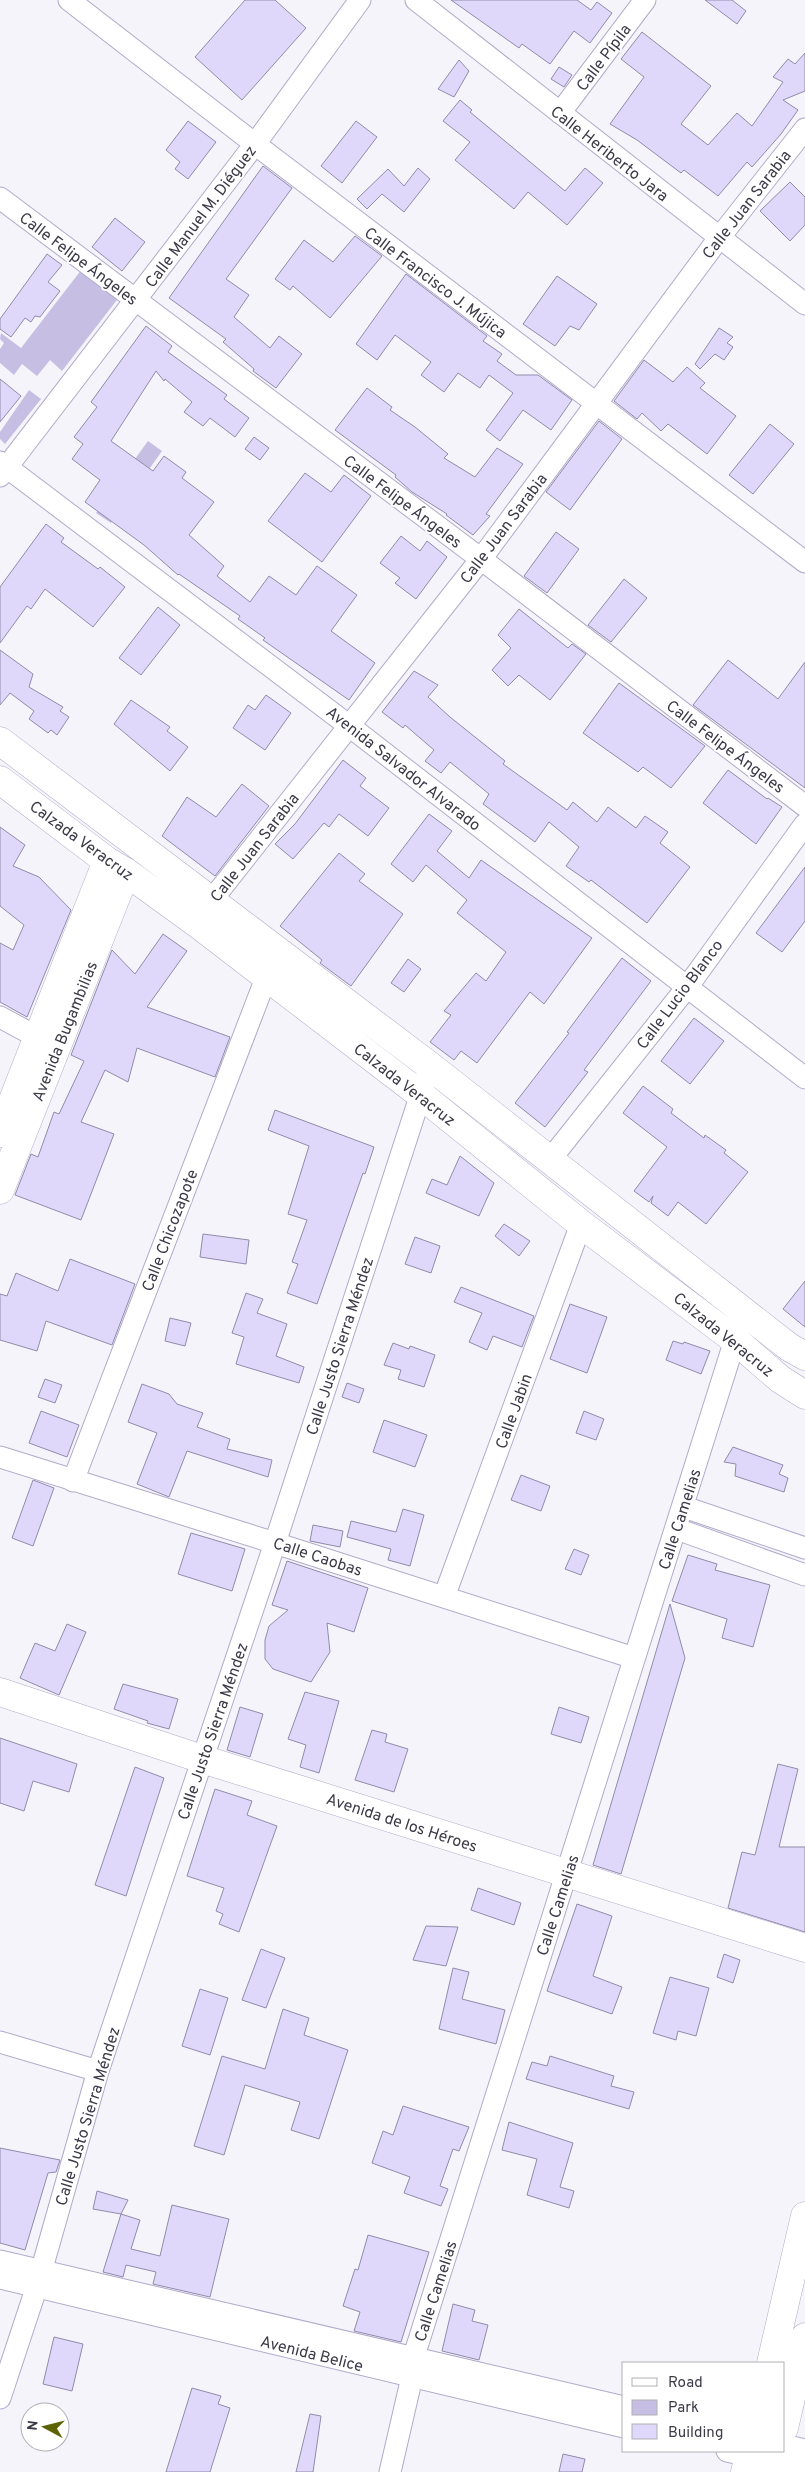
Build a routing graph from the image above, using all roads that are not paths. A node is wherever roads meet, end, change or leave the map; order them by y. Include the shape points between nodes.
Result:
1 (69, 0) edge
2 (360, 0) edge
3 (416, 0) edge
4 (646, 0) edge
5 (560, 114) junction
6 (805, 129) edge
7 (255, 144) junction
8 (0, 198) edge
9 (719, 238) junction
10 (135, 301) junction
11 (805, 304) edge
12 (596, 404) junction
13 (2, 468) edge
14 (481, 559) junction
15 (805, 562) edge
16 (348, 725) junction
17 (0, 741) edge
18 (0, 780) edge
19 (805, 806) edge
20 (805, 824) edge
21 (116, 866) junction
22 (205, 913) junction
23 (266, 978) junction
24 (688, 986) junction
25 (0, 1017) edge
26 (48, 1043) junction
27 (430, 1066) junction
28 (805, 1078) edge
29 (421, 1095) junction
30 (0, 1133) edge
31 (548, 1161) junction
32 (0, 1190) edge
33 (581, 1224) junction
34 (735, 1340) junction
35 (805, 1356) edge
36 (805, 1395) edge
37 (0, 1457) edge
38 (73, 1481) junction
39 (684, 1507) junction
40 (677, 1528) junction
41 (275, 1542) junction
42 (805, 1548) edge
43 (805, 1574) edge
44 (444, 1597) junction
45 (634, 1658) junction
46 (0, 1692) edge
47 (202, 1759) junction
48 (566, 1874) junction
49 (805, 1948) edge
50 (0, 2042) edge
51 (98, 2071) junction
52 (805, 2216) edge
53 (0, 2261) edge
54 (0, 2278) edge
55 (39, 2279) junction
56 (805, 2337) edge
57 (771, 2362) edge
58 (413, 2368) junction
59 (0, 2398) edge
60 (622, 2407) edge
61 (785, 2424) edge
62 (622, 2426) edge
63 (805, 2450) edge
64 (743, 2457) edge
65 (778, 2457) edge
66 (805, 2469) edge
67 (390, 2472) edge

1 - 7 street, Calle Francisco J. Mújica
2 - 7 street, Calle Manuel M. Diéguez
3 - 5 street, Calle Heriberto Jara
4 - 5 street, Calle Pípila
5 - 9 street, Calle Heriberto Jara
6 - 9 street, Calle Juan Sarabia
7 - 10 street, Calle Manuel M. Diéguez
7 - 12 street, Calle Francisco J. Mújica
8 - 10 street, Calle Felipe Ángeles
9 - 11 street, Calle Heriberto Jara
9 - 12 street, Calle Juan Sarabia
10 - 13 street, Calle Manuel M. Diéguez
10 - 14 street, Calle Felipe Ángeles
12 - 14 street, Calle Juan Sarabia
12 - 15 street, Calle Francisco J. Mújica
13 - 16 street, Avenida Salvador Alvarado
14 - 16 street, Calle Juan Sarabia
14 - 19 street, Calle Felipe Ángeles
16 - 22 street, Calle Juan Sarabia
16 - 24 street, Avenida Salvador Alvarado
17 - 22 main road, Calzada Veracruz
18 - 21 main road, Calzada Veracruz
20 - 24 street, Calle Lucio Blanco
21 - 22 main road, Calzada Veracruz
21 - 26 main road, Avenida Bugambilias
22 - 23 main road, Calzada Veracruz
22 - 27 main road, Calzada Veracruz
23 - 29 main road, Calzada Veracruz
23 - 38 street, Calle Chicozapote
24 - 28 street, Avenida Salvador Alvarado
24 - 31 street, Calle Lucio Blanco
25 - 26 street
26 - 30 main road, Avenida Bugambilias
26 - 32 main road, Avenida Bugambilias
27 - 29 street, Calle Justo Sierra Méndez
27 - 31 main road, Calzada Veracruz
29 - 33 main road, Calzada Veracruz
29 - 41 street, Calle Justo Sierra Méndez
31 - 35 main road, Calzada Veracruz via 789,1347
33 - 34 main road, Calzada Veracruz
33 - 44 street, Calle Jabin
34 - 36 main road, Calzada Veracruz via 780,1379
34 - 39 street, Calle Camelias
37 - 38 street, Calle Caobas
38 - 41 street, Calle Caobas
39 - 40 street, Calle Camelias
39 - 42 street
40 - 43 street
40 - 45 street, Calle Camelias
41 - 44 street, Calle Caobas
41 - 47 street, Calle Justo Sierra Méndez
44 - 45 street, Calle Caobas
45 - 48 street, Calle Camelias
46 - 47 main road, Avenida de los Héroes
47 - 48 main road, Avenida de los Héroes
47 - 51 street, Calle Justo Sierra Méndez
48 - 49 main road, Avenida de los Héroes
48 - 58 street, Calle Camelias
50 - 51 street
51 - 55 street, Calle Justo Sierra Méndez
52 - 57 main road
53 - 55 street, Avenida Belice
54 - 55 street, Avenida Belice
55 - 58 street, Avenida Belice
55 - 59 street, Calle Justo Sierra Méndez
56 - 61 main road
58 - 60 street, Avenida Belice
58 - 62 street, Avenida Belice
58 - 67 street, Calle Camelias
63 - 65 street
64 - 65 street
65 - 66 street

